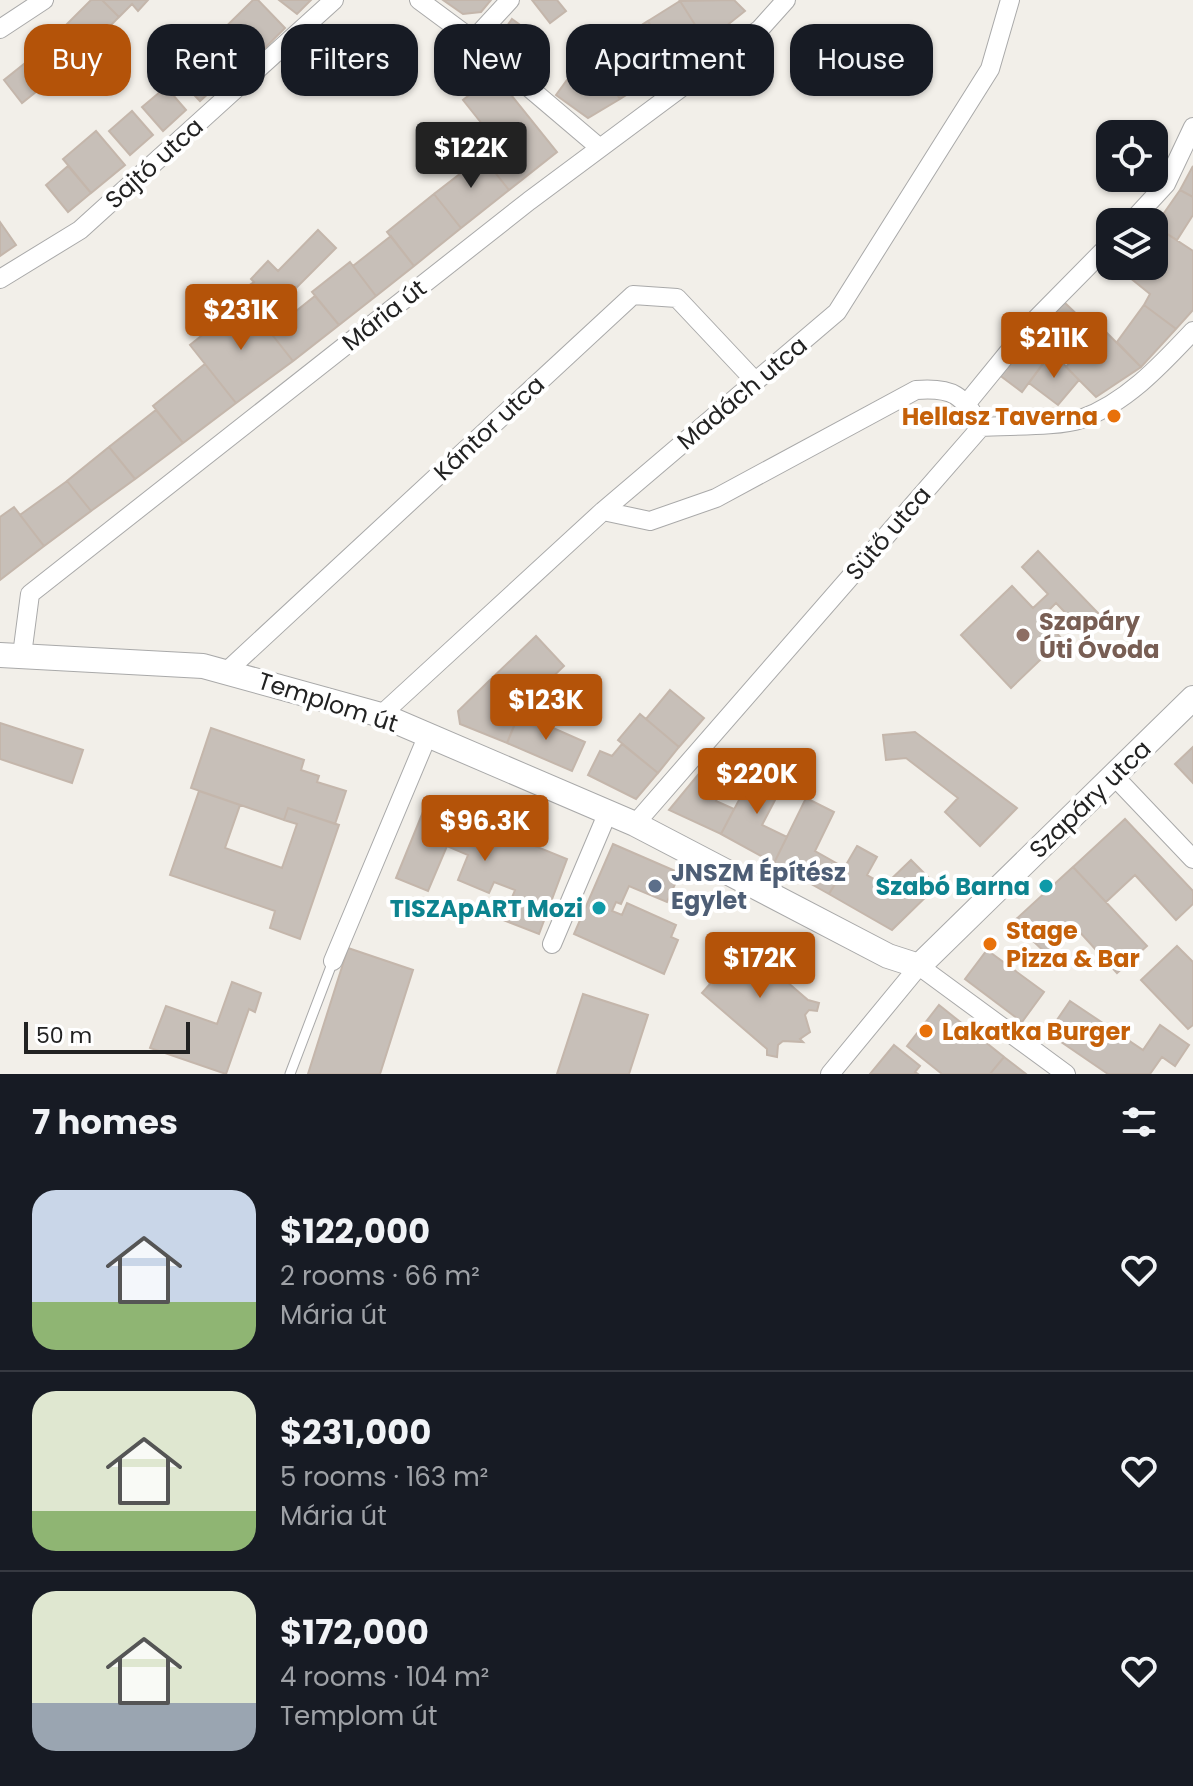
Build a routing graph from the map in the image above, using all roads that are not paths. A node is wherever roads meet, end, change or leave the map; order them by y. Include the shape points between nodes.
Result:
1 (44, 0) edge
2 (334, 0) edge
3 (419, 0) edge
4 (510, 0) edge
5 (786, 0) edge
6 (1010, 0) edge
7 (451, 24) edge
8 (488, 24) edge
9 (0, 29) edge
10 (539, 96) edge
11 (1193, 127) edge
12 (600, 148) junction
13 (1144, 208) edge
14 (1096, 258) edge
15 (0, 279) edge
16 (1193, 331) edge
17 (756, 382) junction
18 (967, 403) junction
19 (981, 427) junction
20 (603, 511) junction
21 (11, 655) edge
22 (228, 670) junction
23 (1193, 698) edge
24 (381, 715) junction
25 (427, 737) junction
26 (1114, 776) junction
27 (608, 812) junction
28 (635, 824) junction
29 (1193, 859) edge
30 (552, 944) dead end
31 (333, 961) joint
32 (919, 966) junction
33 (290, 1074) edge
34 (830, 1074) edge
35 (1066, 1074) edge

1 - 9 street
2 - 15 street, Sajtó utca via 80,230
3 - 7 street
4 - 8 street
5 - 12 street, Mária út via 760,29
6 - 17 street, Madách utca via 990,69 837,312
10 - 12 street
11 - 13 street via 1166,184
12 - 21 street, Mária út via 30,594
14 - 18 street via 1033,322
16 - 19 street via 1127,394 1080,420
17 - 20 street, Madách utca
17 - 22 street, Kántor utca via 677,298 633,295
18 - 19 street
18 - 20 street via 942,388 916,390 716,498 650,521
19 - 28 street, Sütő utca
20 - 24 street, Madách utca
21 - 22 street, Templom út
22 - 24 street, Templom út
23 - 26 street, Szapáry utca
24 - 25 street, Templom út
25 - 27 street, Templom út
25 - 31 street
26 - 29 street
26 - 32 street, Szapáry utca
27 - 28 street, Templom út
27 - 30 street
28 - 32 street, Templom út via 888,956
31 - 33 lane
32 - 34 street
32 - 35 street

